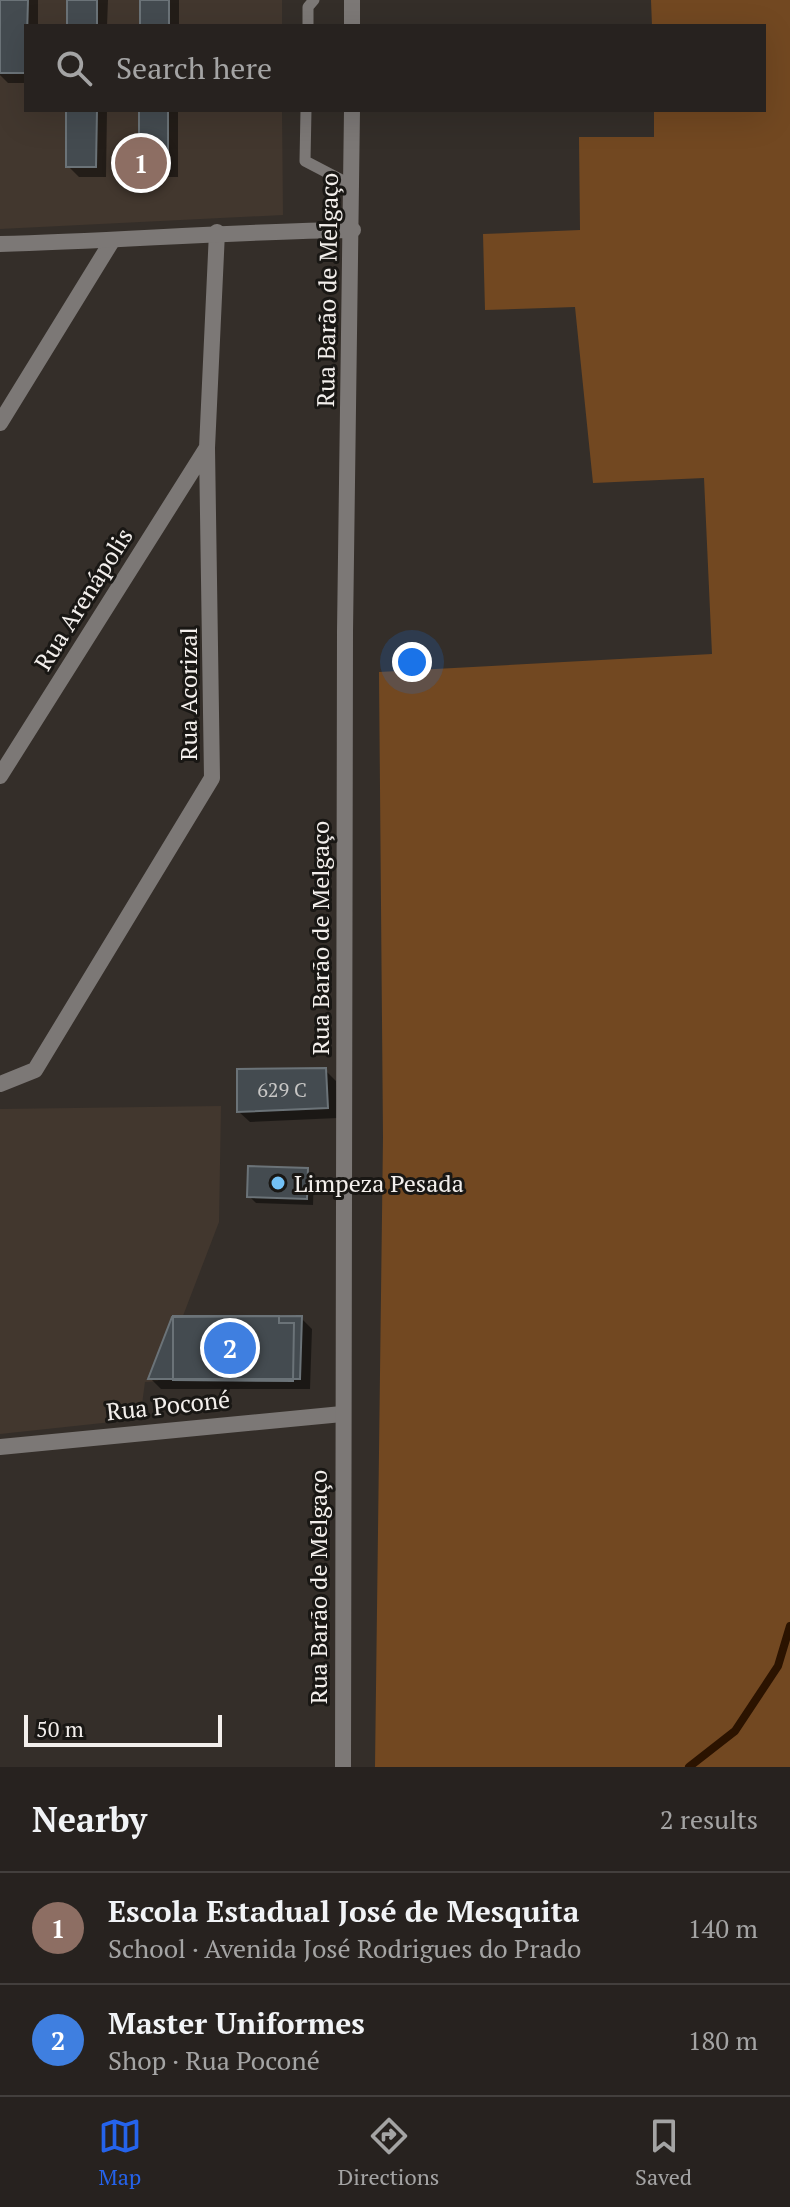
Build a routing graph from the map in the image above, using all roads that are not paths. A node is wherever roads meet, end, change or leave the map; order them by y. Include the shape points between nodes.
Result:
1 (314, 0) edge
2 (352, 0) edge
3 (308, 24) edge
4 (352, 24) edge
5 (306, 112) edge
6 (352, 112) edge
7 (353, 186) junction
8 (353, 230) junction
9 (217, 232) junction
10 (112, 241) junction
11 (0, 244) edge
12 (0, 423) edge
13 (207, 448) junction
14 (0, 776) edge
15 (0, 1084) edge
16 (342, 1414) junction
17 (0, 1447) edge
18 (343, 1767) edge

1 - 3 lane via 308,7
2 - 4 street
5 - 7 lane via 305,161
6 - 7 street, Rua Barão de Melgaço
7 - 8 street, Rua Barão de Melgaço
8 - 9 street
8 - 16 street, Rua Barão de Melgaço via 345,632
9 - 10 street
9 - 13 street, Rua Acorizal
10 - 11 street
10 - 12 street
13 - 14 street, Rua Arenápolis
13 - 15 street, Rua Acorizal via 212,778 35,1070
16 - 17 street, Rua Poconé
16 - 18 street, Rua Barão de Melgaço

